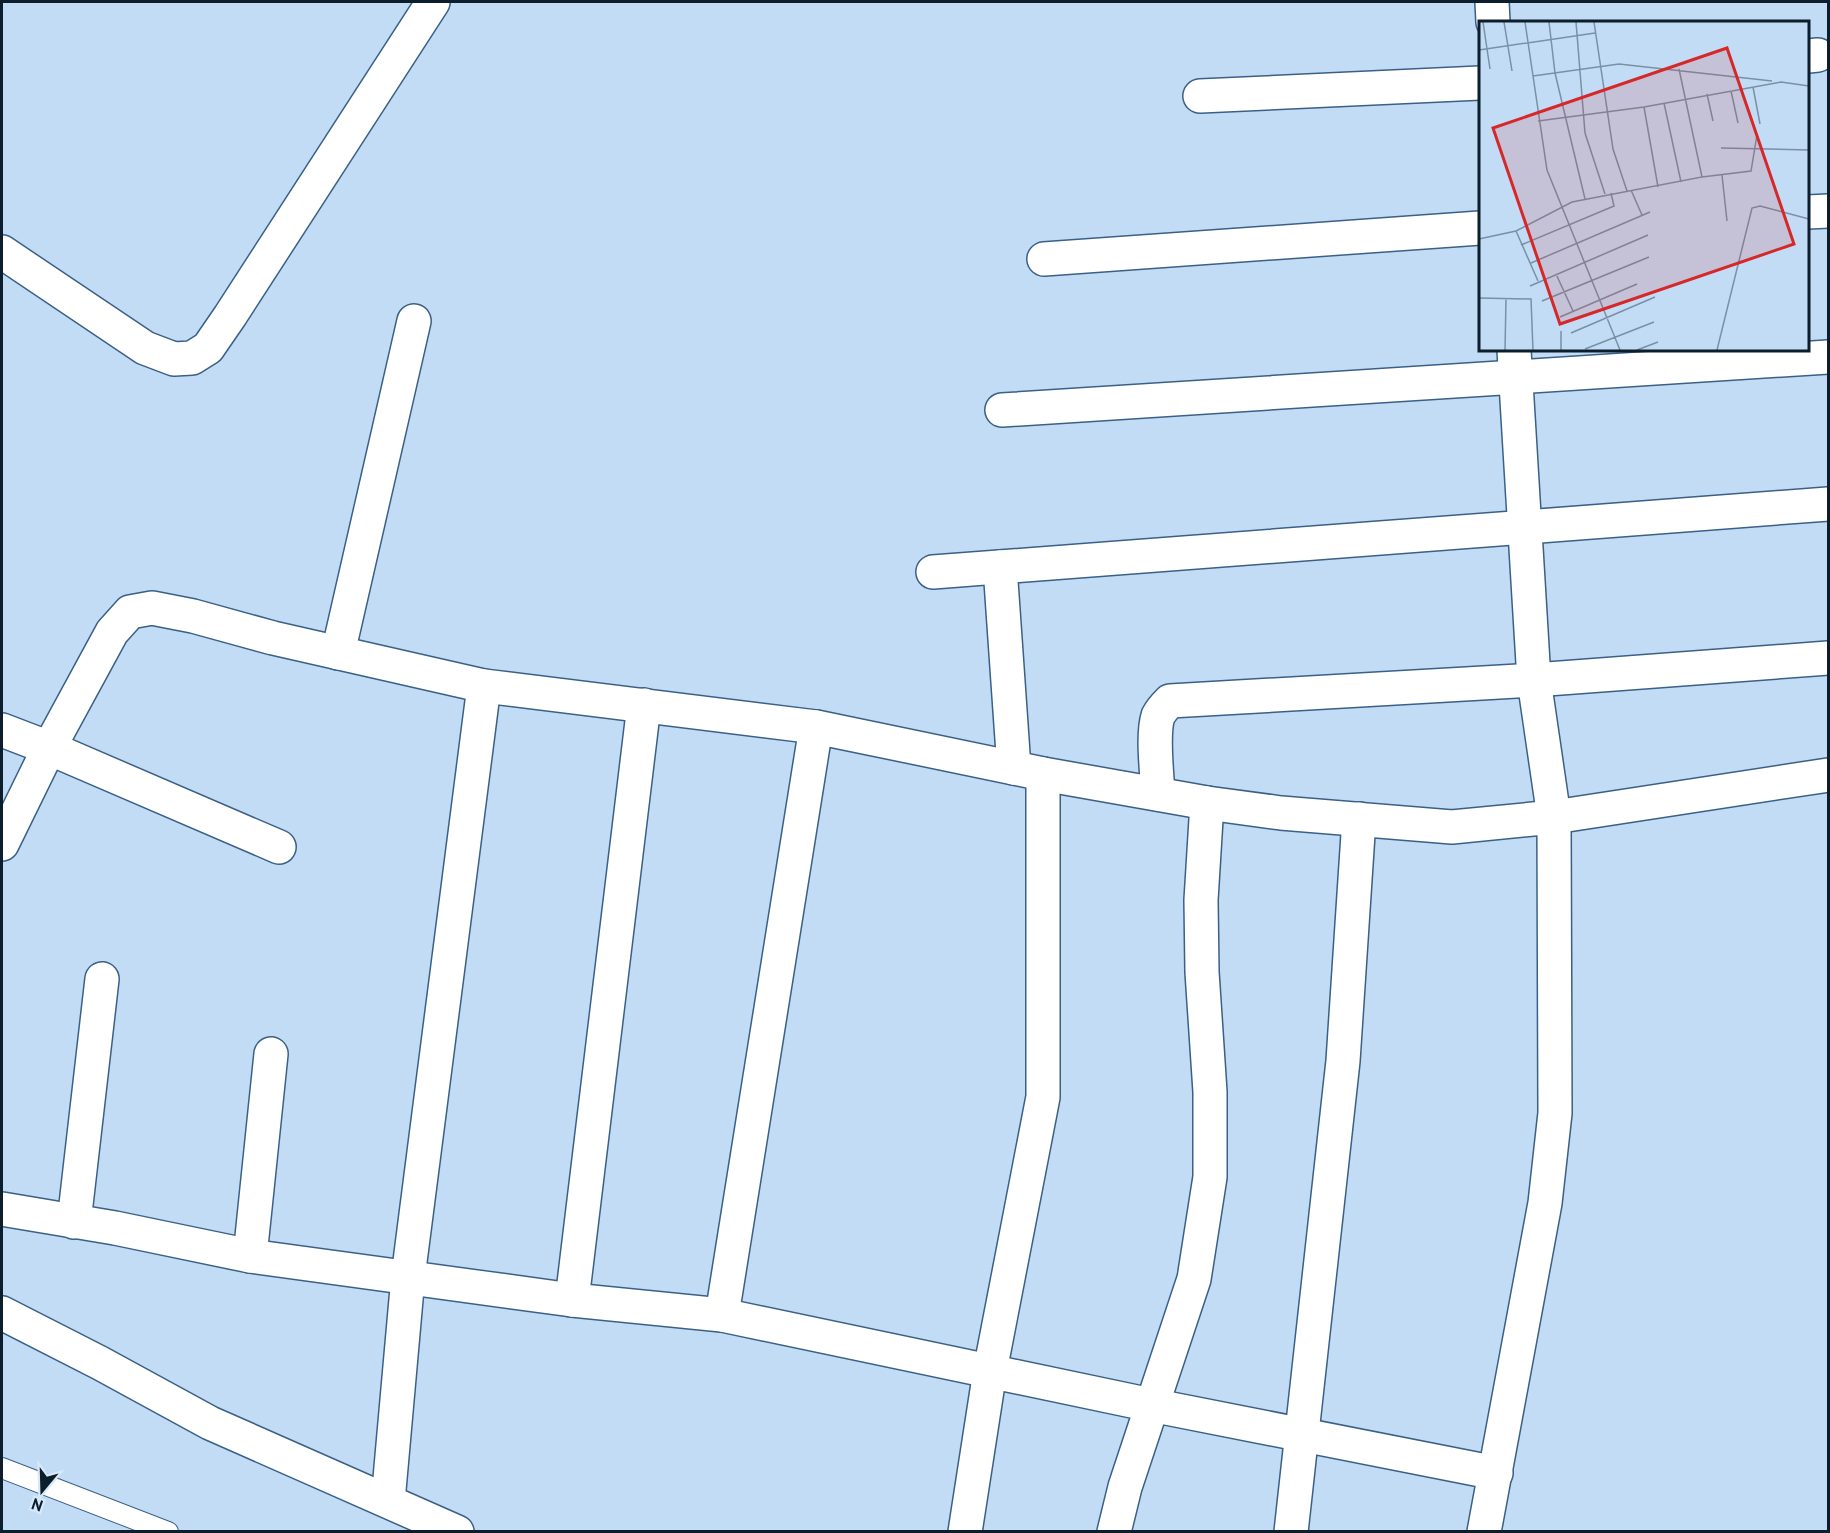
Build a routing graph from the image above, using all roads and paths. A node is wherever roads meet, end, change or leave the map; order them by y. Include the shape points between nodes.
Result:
1 (433, 2) edge
2 (1492, 2) edge
3 (1494, 21) edge
4 (1479, 83) edge
5 (1200, 96) dead end
6 (1828, 211) edge
7 (1809, 212) edge
8 (1479, 228) edge
9 (2, 252) edge
10 (1044, 259) dead end
11 (414, 321) dead end
12 (1737, 356) edge
13 (1828, 357) edge
14 (1514, 364) edge
15 (1002, 410) dead end
16 (1828, 504) edge
17 (1525, 527) junction
18 (1000, 567) junction
19 (933, 572) dead end
20 (338, 653) junction
21 (1828, 658) edge
22 (1534, 680) junction
23 (484, 686) junction
24 (644, 705) junction
25 (816, 727) junction
26 (2, 730) edge
27 (49, 748) junction
28 (1029, 771) junction
29 (1828, 776) edge
30 (1158, 794) junction
31 (1207, 803) junction
32 (1554, 817) junction
33 (1359, 819) junction
34 (2, 844) edge
35 (279, 847) dead end
36 (102, 979) dead end
37 (271, 1054) dead end
38 (2, 1209) edge
39 (74, 1222) junction
40 (250, 1256) junction
41 (408, 1277) junction
42 (572, 1300) junction
43 (2, 1313) edge
44 (722, 1315) junction
45 (990, 1371) junction
46 (1151, 1405) junction
47 (1302, 1435) junction
48 (2, 1468) edge
49 (1496, 1473) junction
50 (388, 1501) junction
51 (168, 1532) edge
52 (457, 1532) edge
53 (965, 1532) edge
54 (1114, 1532) edge
55 (1291, 1532) edge
56 (1484, 1532) edge

1 - 9 street via 230,316 208,348 192,358 174,359 145,348
2 - 3 street
4 - 5 street
6 - 7 street
8 - 10 street
11 - 20 street
12 - 13 street
12 - 14 street
14 - 15 street
14 - 17 street
16 - 17 street
17 - 18 street
17 - 22 street
18 - 19 street
18 - 28 street
20 - 23 street
20 - 27 street via 193,616 152,608 130,612 112,632
21 - 22 street
22 - 30 street via 1170,701 1158,718
22 - 32 street
23 - 24 street
23 - 41 street
24 - 25 street
24 - 42 street
25 - 28 street
25 - 44 street
26 - 27 street
27 - 34 street
27 - 35 street
28 - 30 street
28 - 45 street via 1043,1097
29 - 32 street
30 - 31 street
31 - 33 street
31 - 46 street via 1201,900 1210,1177 1194,1279
32 - 33 street via 1452,827
32 - 49 street via 1555,1113 1545,1203
33 - 47 street via 1343,1060
36 - 39 street
37 - 40 street
38 - 39 street
39 - 40 street
40 - 41 street
41 - 42 street
41 - 50 street
42 - 44 street
43 - 50 street via 210,1423
44 - 45 street
45 - 46 street
45 - 53 street
46 - 47 street
46 - 54 street
47 - 49 street
47 - 55 street
48 - 51 lane
49 - 56 street
50 - 52 street

